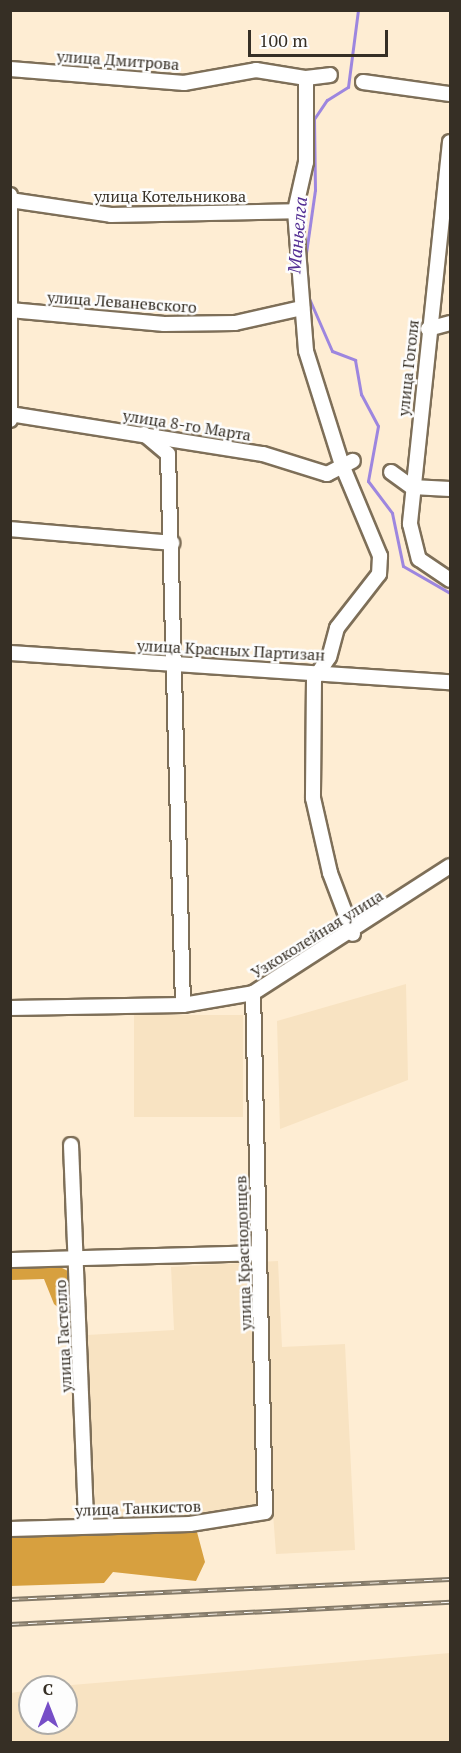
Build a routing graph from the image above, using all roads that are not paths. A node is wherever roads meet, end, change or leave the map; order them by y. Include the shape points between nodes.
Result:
1 (10, 69) edge
2 (330, 75) dead end
3 (306, 78) junction
4 (363, 82) dead end
5 (450, 94) edge
6 (450, 142) edge
7 (10, 195) edge
8 (11, 200) edge
9 (296, 211) junction
10 (302, 308) junction
11 (12, 310) edge
12 (450, 323) edge
13 (428, 329) junction
14 (11, 414) edge
15 (10, 420) edge
16 (144, 434) junction
17 (347, 463) junction
18 (391, 472) dead end
19 (412, 487) junction
20 (450, 489) edge
21 (10, 529) edge
22 (172, 543) junction
23 (450, 580) edge
24 (10, 653) edge
25 (173, 664) junction
26 (316, 671) junction
27 (450, 682) edge
28 (450, 866) edge
29 (352, 934) junction
30 (252, 993) junction
31 (183, 1005) junction
32 (10, 1008) edge
33 (71, 1145) dead end
34 (258, 1253) junction
35 (75, 1258) junction
36 (10, 1260) edge
37 (266, 1512) joint
38 (86, 1526) junction
39 (10, 1529) edge

1 - 3 street, улица Дмитрова via 184,83 256,70
2 - 3 street, улица Дмитрова
3 - 9 street via 306,162
4 - 5 street
6 - 13 street, улица Гоголя
7 - 8 street
8 - 9 street, улица Котельникова via 111,215
8 - 11 street
9 - 10 street
10 - 11 street, улица Леваневского via 235,323 164,324
10 - 17 street via 306,351
11 - 14 street
12 - 13 street
13 - 19 street, улица Гоголя
14 - 15 street
14 - 16 street, улица 8-го Марта
16 - 17 street, улица 8-го Марта via 263,454 327,474
16 - 22 street via 168,454
17 - 26 street via 376,539 380,574 356,597 337,628 329,657
18 - 19 street
19 - 20 street
19 - 23 street, улица Гоголя via 411,543 419,559
21 - 22 street
22 - 25 street
24 - 25 street, улица Красных Партизан
25 - 26 street, улица Красных Партизан
25 - 31 street
26 - 27 street, улица Красных Партизан
26 - 29 street via 310,745 314,798 330,873
28 - 29 street, Узкоколейная улица
29 - 30 street, Узкоколейная улица
30 - 31 street, Узкоколейная улица
30 - 34 street, улица Краснодонцев
31 - 32 street, Узкоколейная улица
33 - 35 street, улица Гастелло
34 - 35 street
34 - 37 street, улица Краснодонцев
35 - 36 street
35 - 38 street, улица Гастелло
37 - 38 street, улица Танкистов via 221,1522
38 - 39 street, улица Танкистов

